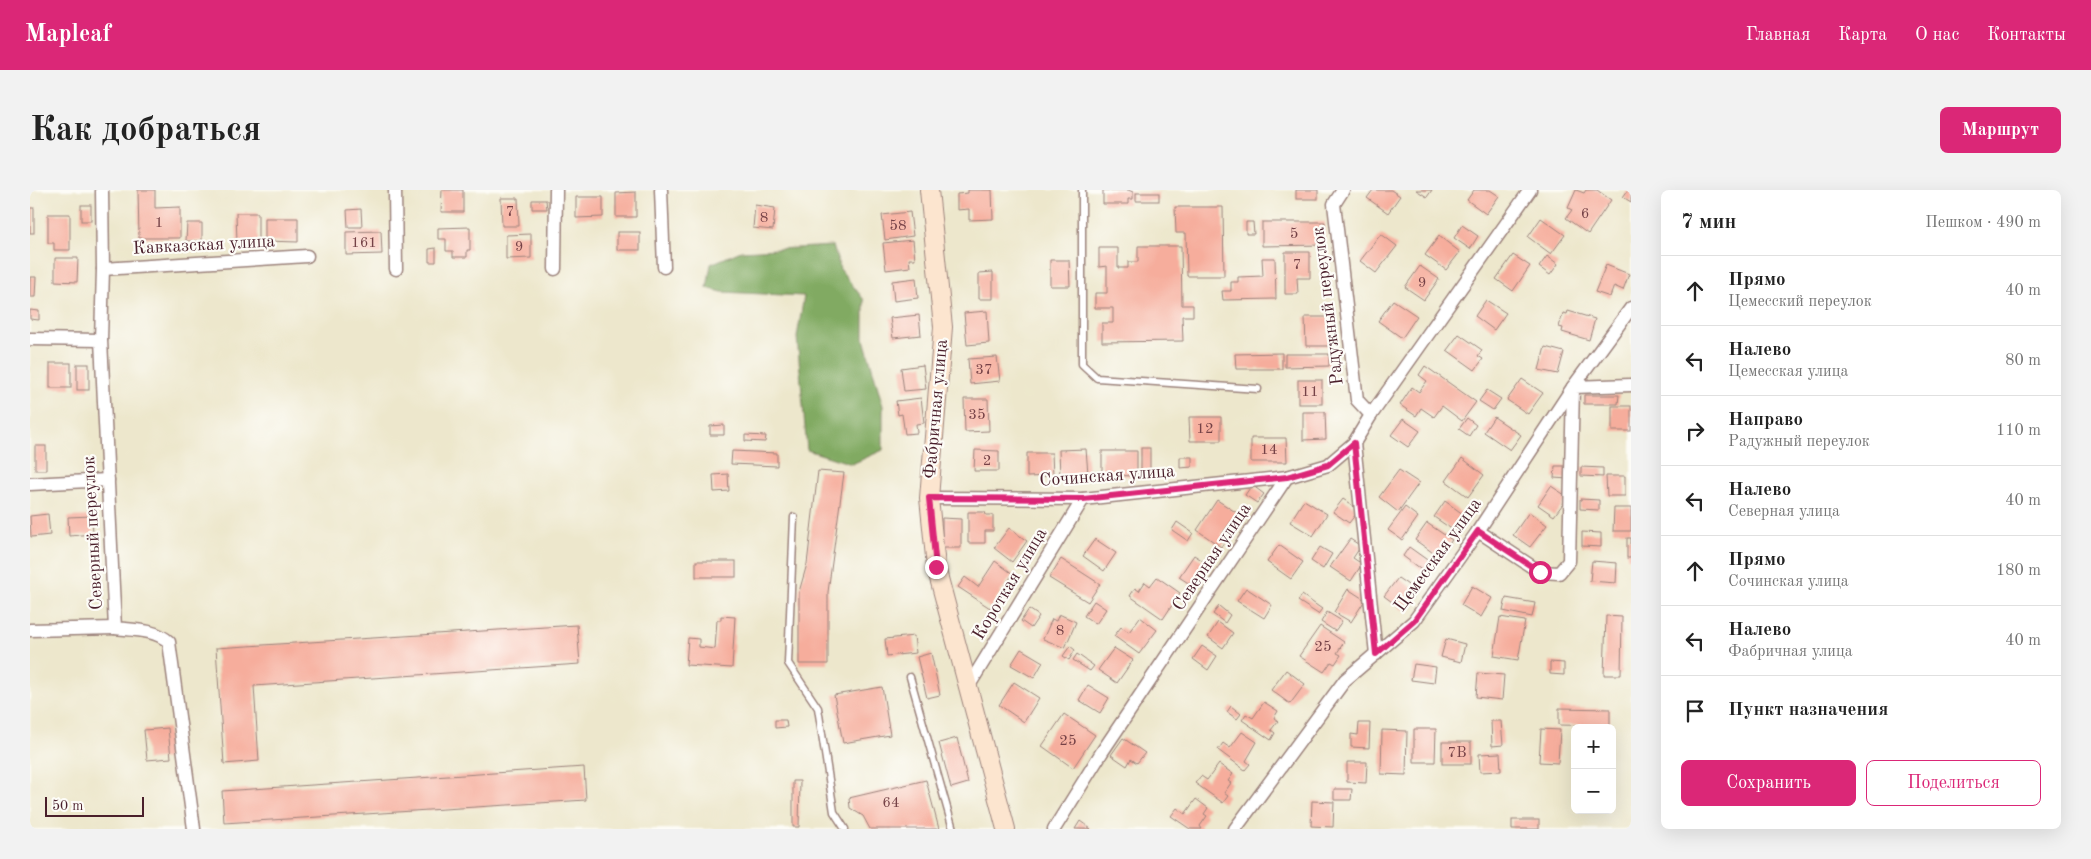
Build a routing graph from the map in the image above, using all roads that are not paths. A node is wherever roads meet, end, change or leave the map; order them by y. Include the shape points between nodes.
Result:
1 (102, 190) edge
2 (396, 190) edge
3 (556, 190) edge
4 (661, 190) edge
5 (929, 190) edge
6 (1082, 190) edge
7 (1343, 190) edge
8 (1530, 190) edge
9 (307, 256) dead end
10 (664, 267) dead end
11 (104, 269) junction
12 (396, 269) dead end
13 (555, 269) dead end
14 (1631, 308) edge
15 (30, 339) edge
16 (101, 340) junction
17 (1631, 385) edge
18 (1573, 386) junction
19 (1258, 389) dead end
20 (1371, 415) junction
21 (1354, 443) junction
22 (1287, 477) junction
23 (108, 480) junction
24 (30, 484) edge
25 (929, 498) junction
26 (1083, 499) junction
27 (794, 517) dead end
28 (1478, 531) junction
29 (115, 628) junction
30 (30, 630) edge
31 (1376, 654) junction
32 (910, 677) dead end
33 (968, 687) junction
34 (194, 829) edge
35 (845, 829) edge
36 (953, 829) edge
37 (1006, 829) edge
38 (1054, 829) edge
39 (1235, 829) edge

1 - 11 street, Северный переулок
2 - 12 street
3 - 13 street
4 - 10 street
5 - 25 street, Фабричная улица via 943,327
6 - 19 lane via 1082,364 1097,378
7 - 20 street, Радужный переулок via 1334,204 1355,390 1357,400
8 - 20 street
9 - 11 street, Кавказская улица
11 - 16 street, Северный переулок
14 - 18 street, Цемесская улица
15 - 16 street
16 - 23 street, Северный переулок
17 - 18 street
18 - 28 street, Цемесская улица
18 - 28 street via 1569,561 1559,573 1540,572
20 - 21 street
21 - 22 street via 1328,465
21 - 31 street
22 - 26 street, Сочинская улица
22 - 38 street, Северная улица
23 - 24 street
23 - 29 street, Северный переулок
25 - 26 street, Сочинская улица
25 - 33 street, Фабричная улица via 936,567
26 - 33 street, Короткая улица
27 - 35 lane via 788,663 818,708 834,812
28 - 31 street, Цемесская улица via 1414,621
29 - 30 street
29 - 34 street, Северный переулок via 154,633 169,642
31 - 39 street, Цемесская улица via 1345,680
32 - 36 lane
33 - 37 street, Фабричная улица

